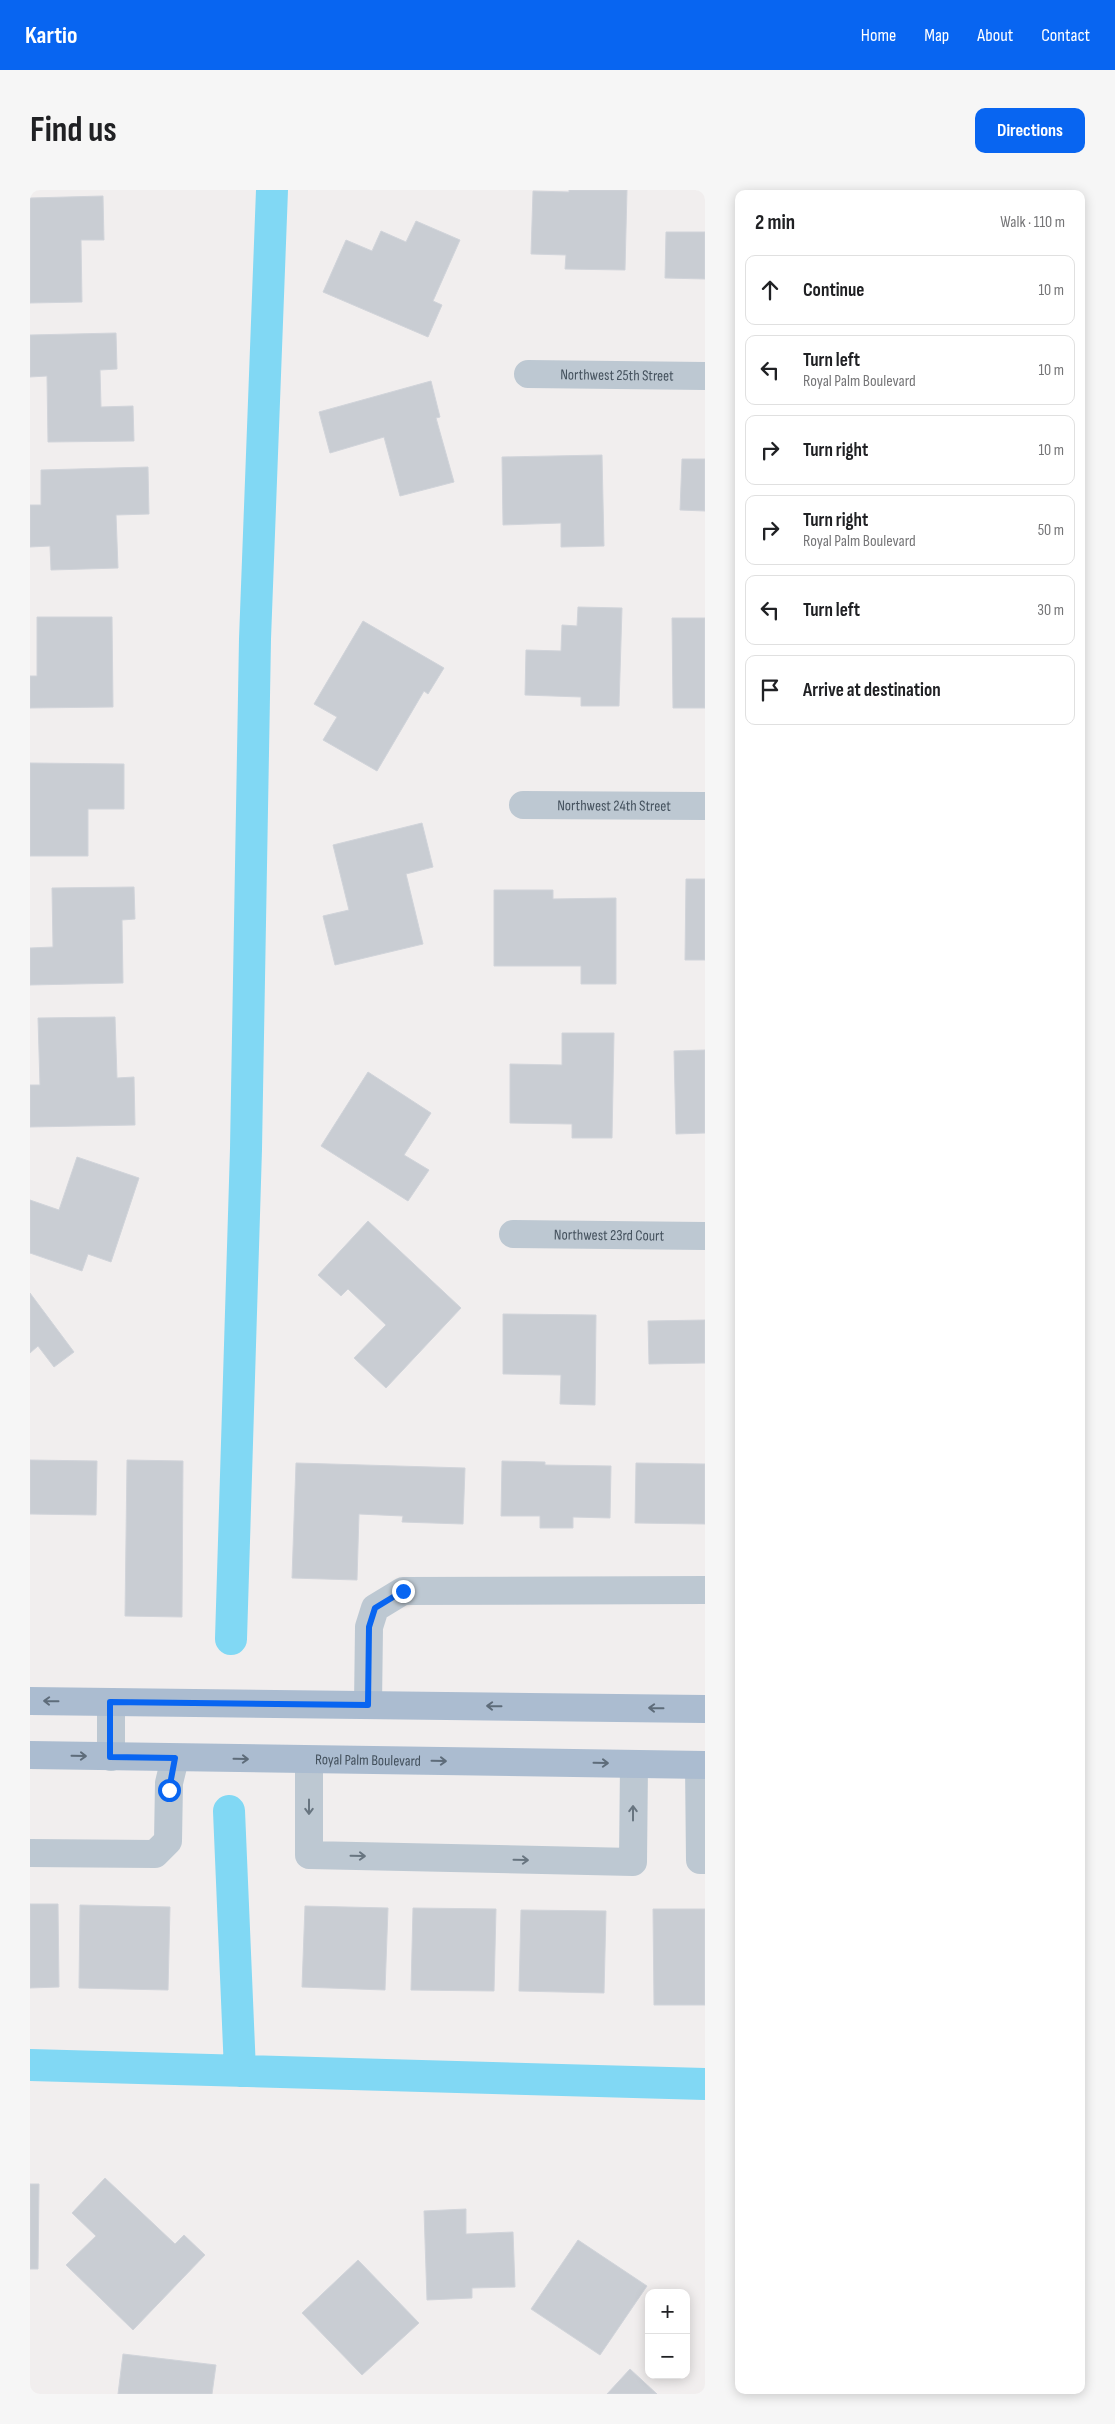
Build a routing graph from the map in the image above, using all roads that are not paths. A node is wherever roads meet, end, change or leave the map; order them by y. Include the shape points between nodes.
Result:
1 (528, 374) dead end
2 (705, 376) edge
3 (523, 805) dead end
4 (705, 806) edge
5 (513, 1234) dead end
6 (705, 1236) edge
7 (705, 1590) edge
8 (30, 1701) edge
9 (110, 1702) junction
10 (368, 1705) junction
11 (705, 1709) edge
12 (30, 1756) edge
13 (110, 1757) junction
14 (175, 1758) junction
15 (309, 1760) junction
16 (634, 1764) junction
17 (702, 1765) edge
18 (30, 1853) edge
19 (705, 1860) edge

1 - 2 street, Northwest 25th Street
3 - 4 street, Northwest 24th Street
5 - 6 street, Northwest 23rd Court
7 - 10 street via 403,1591 375,1608 369,1627
9 -> 8 main road
9 - 10 main road
9 - 13 street
11 -> 10 main road
12 -> 13 main road, Royal Palm Boulevard
13 - 14 main road, Royal Palm Boulevard
14 -> 15 main road, Royal Palm Boulevard
14 - 18 street via 169,1783 168,1840 155,1854
15 -> 16 main road, Royal Palm Boulevard
15 -> 16 street via 309,1855 633,1862
16 - 17 main road, Royal Palm Boulevard
17 - 19 street via 700,1860

